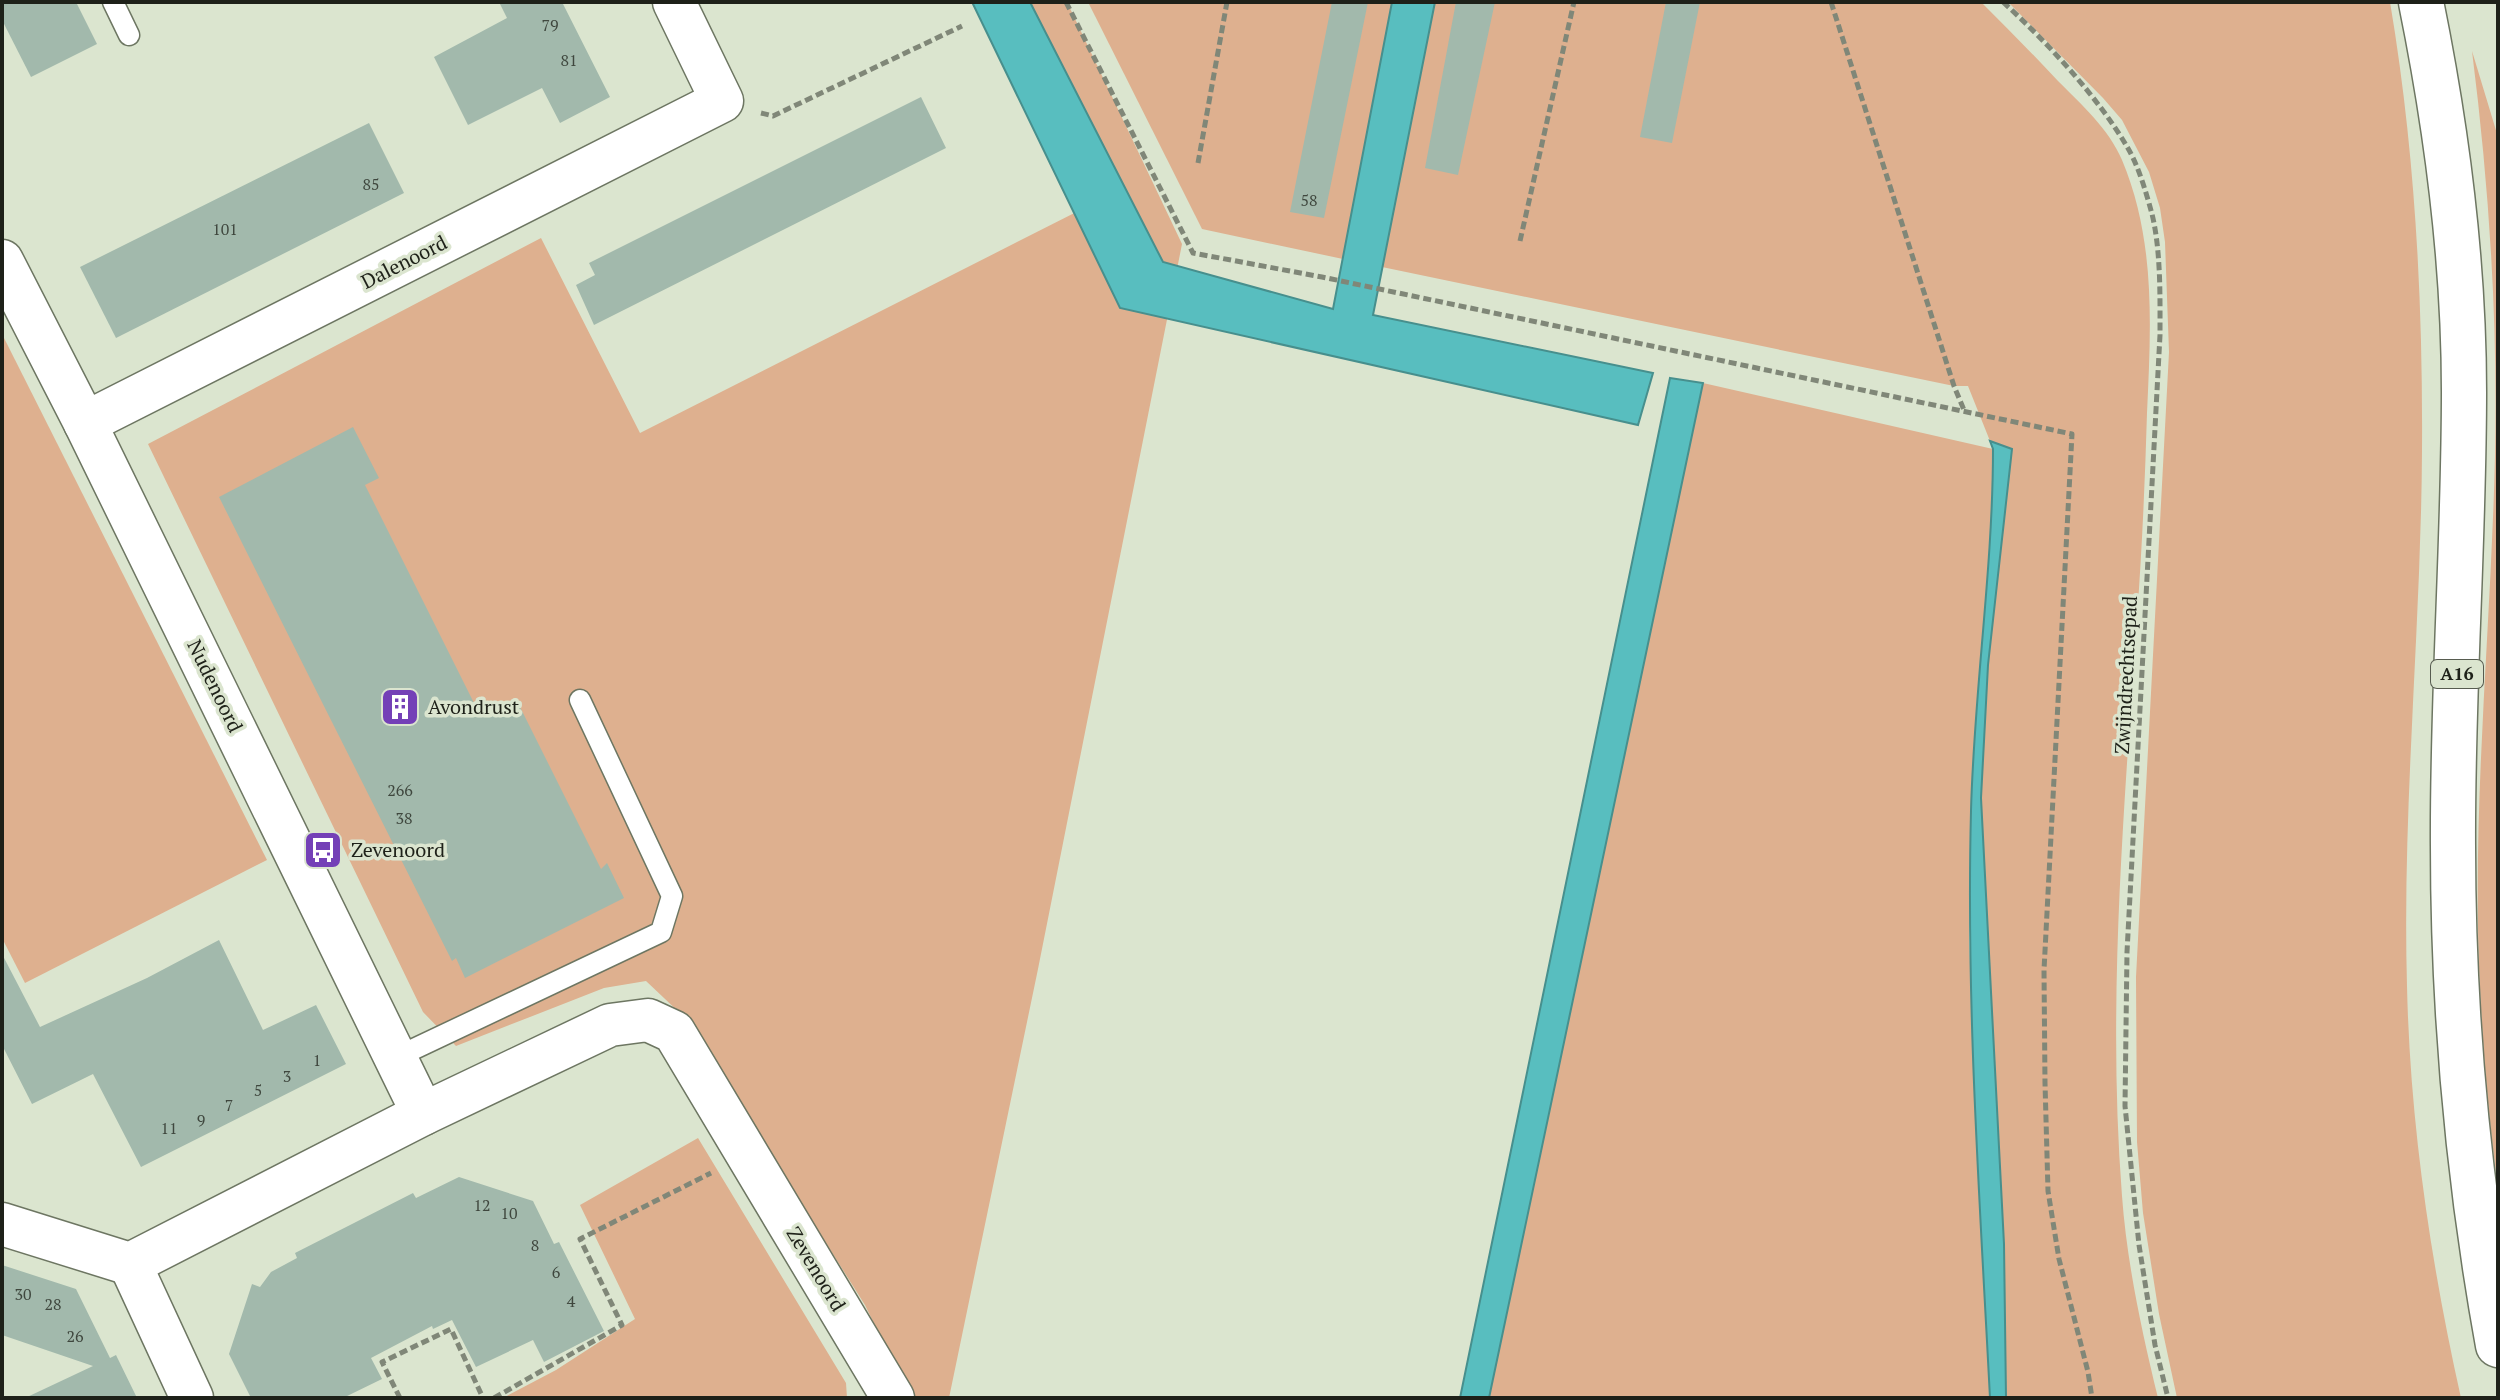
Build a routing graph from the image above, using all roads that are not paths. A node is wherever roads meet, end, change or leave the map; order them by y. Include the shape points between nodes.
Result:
1 (113, 2) edge
2 (674, 2) edge
3 (2421, 2) edge
4 (129, 35) dead end
5 (2, 261) edge
6 (85, 423) junction
7 (580, 700) dead end
8 (397, 1057) junction
9 (423, 1114) junction
10 (2, 1224) edge
11 (130, 1264) junction
12 (2498, 1345) edge
13 (192, 1398) edge
14 (893, 1398) edge

1 - 4 lane
2 - 6 street, Dalenoord via 722,101
3 - 12 highway, A16 via 2438,85 2458,255 2464,391 2454,959 2464,1116
5 - 6 street, Nudenoord
6 - 8 street, Nudenoord
7 - 8 lane via 672,896 661,932
8 - 9 street, Nudenoord
9 - 11 street, Zevenoord
9 - 14 street, Zevenoord via 610,1025 648,1020 674,1032
10 - 11 street
11 - 13 street

